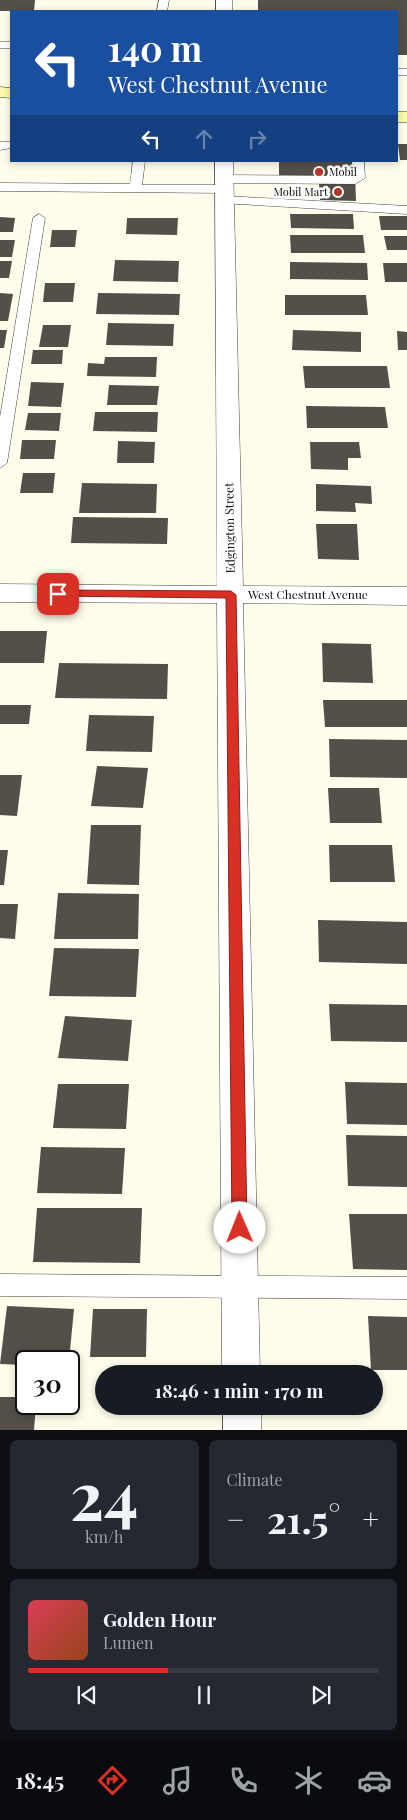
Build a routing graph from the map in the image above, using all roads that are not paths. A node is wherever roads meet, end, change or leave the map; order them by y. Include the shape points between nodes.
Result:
1 (139, 162) edge
2 (358, 162) edge
3 (225, 182) edge
4 (0, 187) edge
5 (135, 189) junction
6 (407, 210) edge
7 (39, 218) dead end
8 (0, 463) edge
9 (0, 593) edge
10 (231, 595) junction
11 (407, 596) edge
12 (0, 1285) edge
13 (240, 1287) junction
14 (407, 1288) edge
15 (241, 1365) edge
16 (242, 1415) edge
17 (242, 1430) edge

1 - 5 lane
2 - 3 lane via 359,178 355,180
3 - 5 lane
3 - 6 lane
3 - 10 street, Edgington Street
4 - 5 lane
7 - 8 lane
9 - 10 street, West Chestnut Avenue
10 - 11 street, West Chestnut Avenue
10 - 13 street, Edgington Street
12 - 13 lane
13 - 14 lane
13 - 15 street, Edgington Street
16 - 17 street

